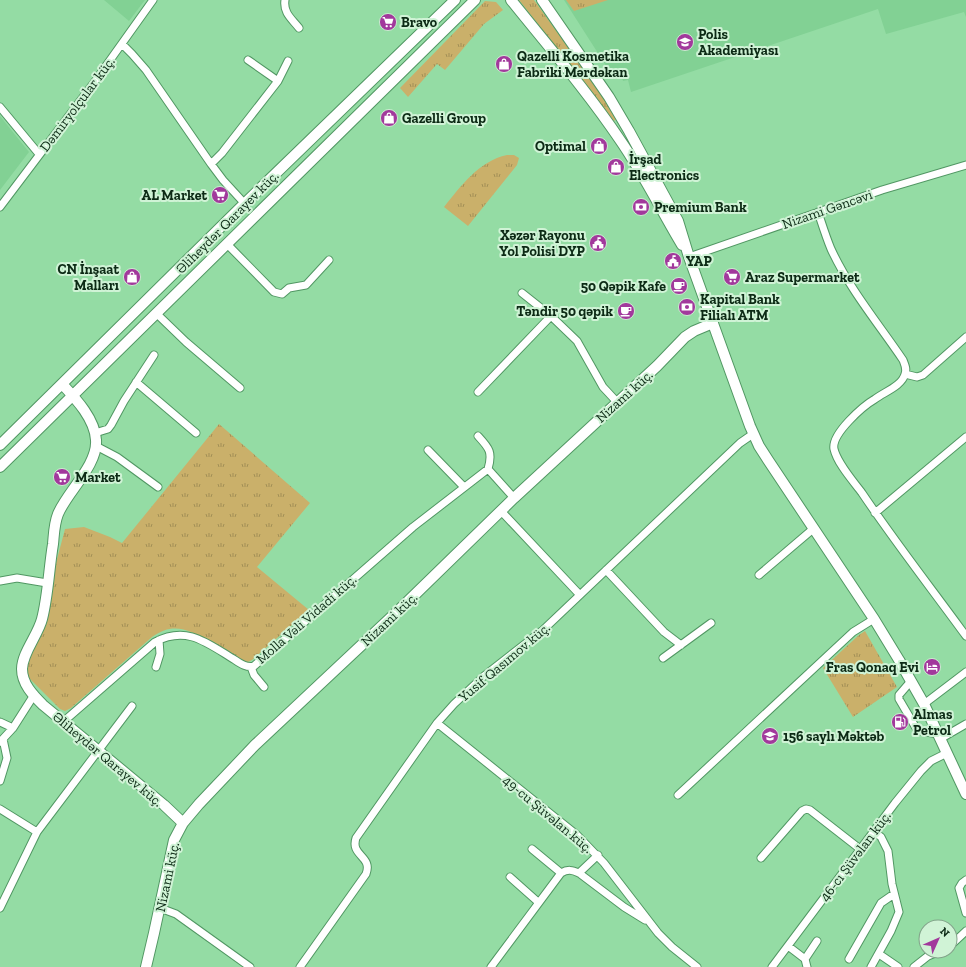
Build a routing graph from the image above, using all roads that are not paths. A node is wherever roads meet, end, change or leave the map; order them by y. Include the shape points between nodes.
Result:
1 (153, 0) edge
2 (285, 0) edge
3 (455, 0) edge
4 (475, 0) edge
5 (511, 0) edge
6 (542, 0) edge
7 (300, 28) dead end
8 (122, 44) junction
9 (248, 60) dead end
10 (288, 61) dead end
11 (278, 81) junction
12 (360, 92) junction
13 (370, 103) junction
14 (0, 106) edge
15 (40, 154) junction
16 (211, 164) junction
17 (966, 165) edge
18 (245, 204) junction
19 (0, 207) edge
20 (818, 212) junction
21 (227, 244) junction
22 (689, 257) junction
23 (329, 260) dead end
24 (522, 294) dead end
25 (142, 306) junction
26 (154, 316) junction
27 (551, 316) junction
28 (713, 323) junction
29 (966, 337) edge
30 (154, 355) dead end
31 (906, 374) junction
32 (136, 382) junction
33 (62, 384) junction
34 (240, 388) dead end
35 (478, 392) dead end
36 (72, 395) junction
37 (617, 402) junction
38 (95, 433) junction
39 (196, 433) dead end
40 (753, 434) junction
41 (478, 436) dead end
42 (966, 437) edge
43 (0, 445) edge
44 (96, 446) junction
45 (428, 450) dead end
46 (0, 467) edge
47 (488, 468) junction
48 (158, 487) dead end
49 (464, 487) junction
50 (514, 498) junction
51 (501, 511) junction
52 (875, 513) junction
53 (812, 529) junction
54 (606, 570) junction
55 (759, 575) dead end
56 (0, 581) edge
57 (47, 583) junction
58 (580, 595) junction
59 (874, 619) junction
60 (711, 623) dead end
61 (966, 636) edge
62 (159, 640) junction
63 (681, 645) junction
64 (663, 658) dead end
65 (156, 667) dead end
66 (251, 667) junction
67 (966, 672) edge
68 (911, 681) junction
69 (264, 687) dead end
70 (34, 695) junction
71 (924, 704) junction
72 (132, 706) dead end
73 (0, 722) edge
74 (63, 722) junction
75 (438, 723) junction
76 (966, 724) edge
77 (13, 728) junction
78 (939, 736) junction
79 (2, 741) edge
80 (98, 750) junction
81 (947, 753) junction
82 (0, 781) edge
83 (966, 794) edge
84 (678, 795) dead end
85 (0, 808) edge
86 (183, 823) junction
87 (873, 831) junction
88 (37, 832) junction
89 (860, 848) junction
90 (532, 849) dead end
91 (598, 855) junction
92 (761, 858) dead end
93 (561, 873) junction
94 (579, 873) junction
95 (510, 877) dead end
96 (966, 880) edge
97 (894, 894) junction
98 (538, 902) junction
99 (0, 908) edge
100 (160, 908) junction
101 (966, 913) edge
102 (648, 922) junction
103 (966, 931) edge
104 (958, 938) edge
105 (817, 941) dead end
106 (788, 946) junction
107 (879, 954) junction
108 (849, 959) dead end
109 (924, 959) edge
110 (806, 963) edge
111 (146, 967) edge
112 (250, 967) edge
113 (300, 967) edge
114 (491, 967) edge
115 (697, 967) edge
116 (772, 967) edge
117 (871, 967) edge
118 (898, 967) edge
119 (914, 967) edge

1 - 8 street, Dəmiryolçular küç.
2 - 7 street via 285,12
3 - 12 main road, Əliheydər Qarayev küç.
4 - 13 main road, Əliheydər Qarayev küç.
5 - 22 main road via 619,138
6 - 22 main road via 629,131 678,221
8 - 15 street, Dəmiryolçular küç.
8 - 16 street via 146,70
9 - 11 street
10 - 11 street
11 - 16 street
12 - 13 main road
12 - 18 main road, Əliheydər Qarayev küç.
13 - 21 main road, Əliheydər Qarayev küç.
14 - 15 street
15 - 19 street, Dəmiryolçular küç.
16 - 18 street
17 - 20 street, Nizami Gəncəvi
18 - 25 main road, Əliheydər Qarayev küç.
20 - 22 street, Nizami Gəncəvi
20 - 31 street via 837,260 862,303 903,360
21 - 23 street via 278,294 306,284
21 - 26 main road, Əliheydər Qarayev küç.
22 - 28 main road
24 - 27 street
25 - 26 main road via 142,317 147,319
25 - 33 main road, Əliheydər Qarayev küç.
26 - 34 street
26 - 36 main road, Əliheydər Qarayev küç.
27 - 35 street
27 - 37 street via 577,341 603,387
28 - 37 main road, Nizami küç. via 690,333
28 - 40 main road
29 - 31 street via 923,375 917,377
30 - 32 street
31 - 52 street via 899,383 860,411 839,434 834,445 841,463
32 - 38 street via 108,429
32 - 39 street
33 - 36 main road
33 - 43 main road, Əliheydər Qarayev küç.
36 - 38 main road, Əliheydər Qarayev küç. via 83,409
36 - 46 main road, Əliheydər Qarayev küç.
37 - 50 main road, Nizami küç.
38 - 44 main road, Əliheydər Qarayev küç.
40 - 53 main road
40 - 54 street, Yusif Qasımov küç. via 740,443
41 - 47 street via 490,452
42 - 52 street
44 - 48 street via 117,456
44 - 57 main road, Əliheydər Qarayev küç. via 89,465 69,494 55,523
45 - 49 street
47 - 49 street, Molla Vəli Vidadi küç.
47 - 50 street
49 - 66 street, Molla Vəli Vidadi küç. via 413,527
50 - 51 main road, Nizami küç.
51 - 58 street
51 - 86 main road, Nizami küç. via 400,610 255,745
52 - 61 street
53 - 55 street
53 - 59 main road
54 - 58 street, Yusif Qasımov küç.
54 - 63 street via 664,632
56 - 57 street via 17,578
57 - 70 main road, Əliheydər Qarayev küç. via 42,621 22,669 24,681
58 - 75 street, Yusif Qasımov küç. via 536,637 473,685
59 - 68 main road
59 - 84 street via 853,632
60 - 63 street
62 - 65 street via 160,654
62 - 66 street, Molla Vəli Vidadi küç. via 178,635 188,636
62 - 74 street, Molla Vəli Vidadi küç.
63 - 64 street
66 - 69 street
67 - 71 street
68 - 71 main road
68 - 78 street via 899,695 899,699 916,728
70 - 74 main road, Əliheydər Qarayev küç.
70 - 77 street
71 - 78 main road
72 - 80 street
73 - 77 street
74 - 80 main road, Əliheydər Qarayev küç.
75 - 91 street, 49-cu Şüvəlan küç. via 577,835
75 - 113 street, Yusif Qasımov küç. via 356,838 355,848 368,863 366,874
76 - 78 street
77 - 79 street
78 - 81 main road
79 - 82 street via 7,758
80 - 86 main road, Əliheydər Qarayev küç.
80 - 88 street
81 - 83 main road
81 - 87 street, 46-cı Şüvəlan küç. via 931,761 921,771
85 - 88 street
86 - 100 main road, Nizami küç. via 174,840
87 - 89 street, 46-cı Şüvəlan küç.
87 - 97 street via 888,850
88 - 99 street
89 - 92 street via 806,809
89 - 106 street, 46-cı Şüvəlan küç.
90 - 93 street
91 - 94 street
91 - 102 street, 49-cu Şüvəlan küç.
93 - 94 street via 572,870
93 - 98 street
94 - 102 street
95 - 98 street
96 - 101 street via 959,888
97 - 107 street via 897,920
97 - 108 street via 881,903
98 - 114 street
100 - 111 main road, Nizami küç.
100 - 112 street via 176,914
102 - 115 street, 49-cu Şüvəlan küç. via 672,947
103 - 104 street
105 - 110 street
106 - 110 street
106 - 116 street, 46-cı Şüvəlan küç.
107 - 117 street
107 - 118 street
109 - 119 street

